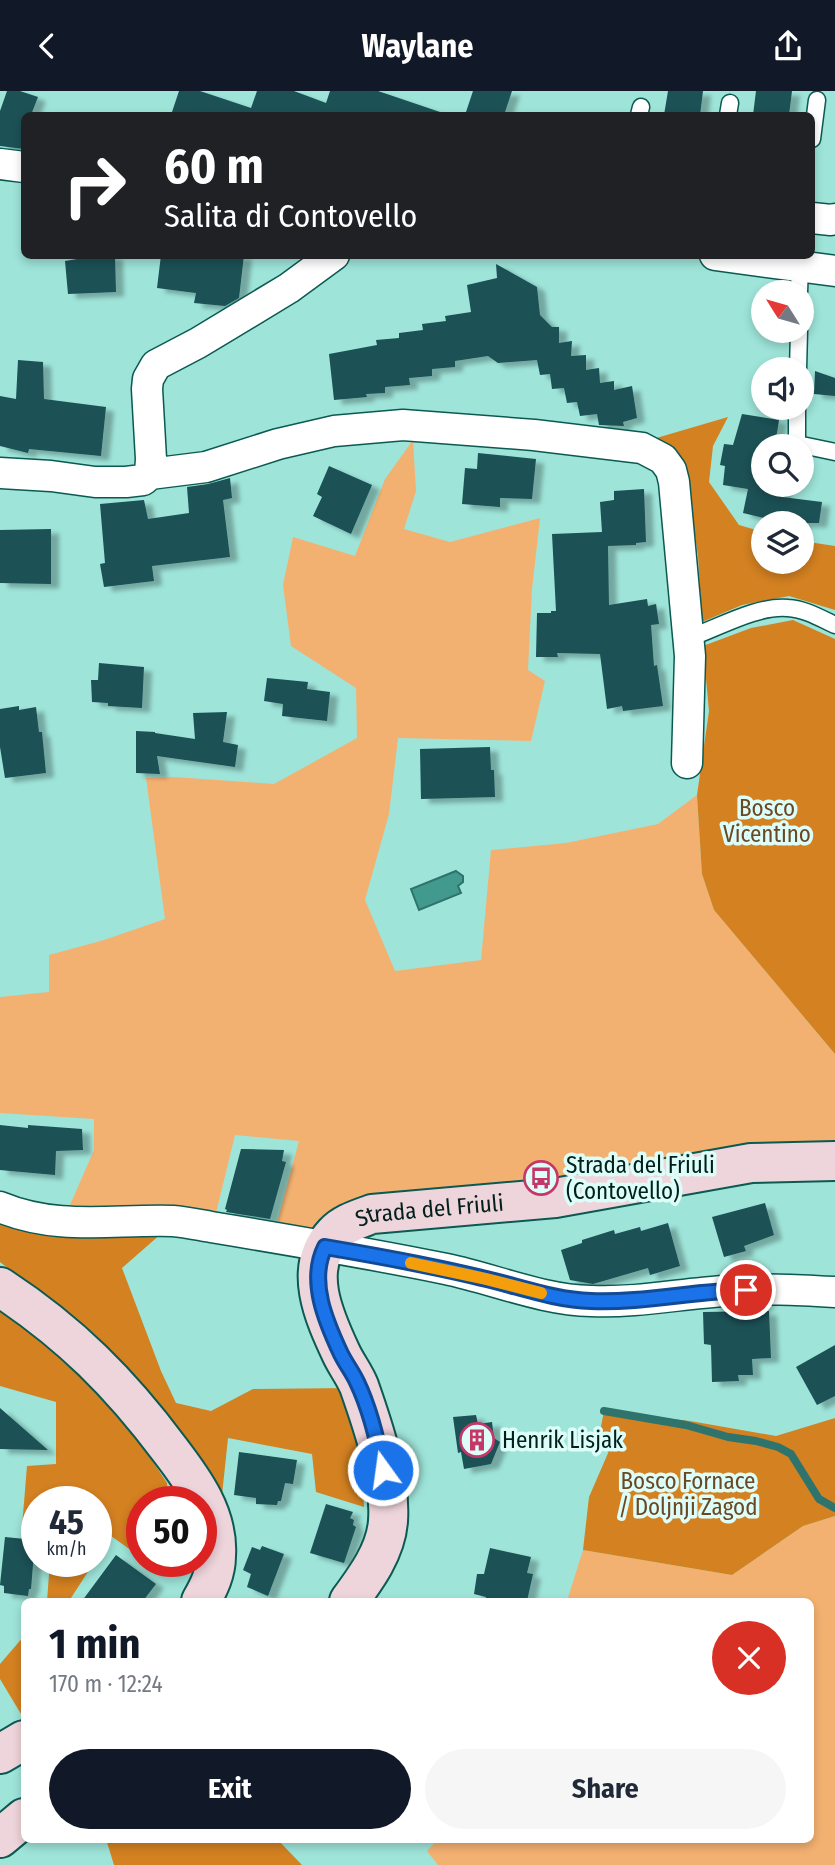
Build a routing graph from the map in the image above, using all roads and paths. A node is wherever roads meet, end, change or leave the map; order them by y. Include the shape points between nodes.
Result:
1 (817, 100) dead end
2 (815, 116) edge
3 (0, 164) edge
4 (21, 167) edge
5 (815, 218) edge
6 (835, 219) edge
7 (329, 259) edge
8 (729, 259) edge
9 (835, 271) edge
10 (799, 279) edge
11 (797, 420) edge
12 (835, 452) edge
13 (0, 474) edge
14 (150, 474) junction
15 (835, 625) edge
16 (689, 638) junction
17 (687, 763) dead end
18 (835, 1161) edge
19 (0, 1207) edge
20 (325, 1247) junction
21 (0, 1287) edge
22 (835, 1292) edge
23 (203, 1598) edge
24 (351, 1598) edge
25 (21, 1742) edge
26 (0, 1754) edge
27 (21, 1820) edge
28 (0, 1838) edge

1 - 2 lane
3 - 4 street
5 - 6 street
7 - 14 street via 289,288 156,365 147,389
8 - 10 street
9 - 10 street
11 - 12 lane via 797,445
13 - 14 street via 116,482 143,480
14 - 16 street via 206,467 334,431 403,425 642,448 663,459 674,482
15 - 16 lane via 787,608 741,618
16 - 17 street
18 - 20 main road, Strada del Friuli via 751,1163 555,1198 372,1214 352,1221
19 - 20 street via 23,1216 88,1224 176,1221
20 - 22 street via 590,1301 724,1291
20 - 24 main road via 317,1281 319,1299 358,1383 387,1489 388,1522 381,1547
21 - 23 main road via 101,1367 193,1481 206,1505 216,1555
25 - 26 main road
27 - 28 main road

